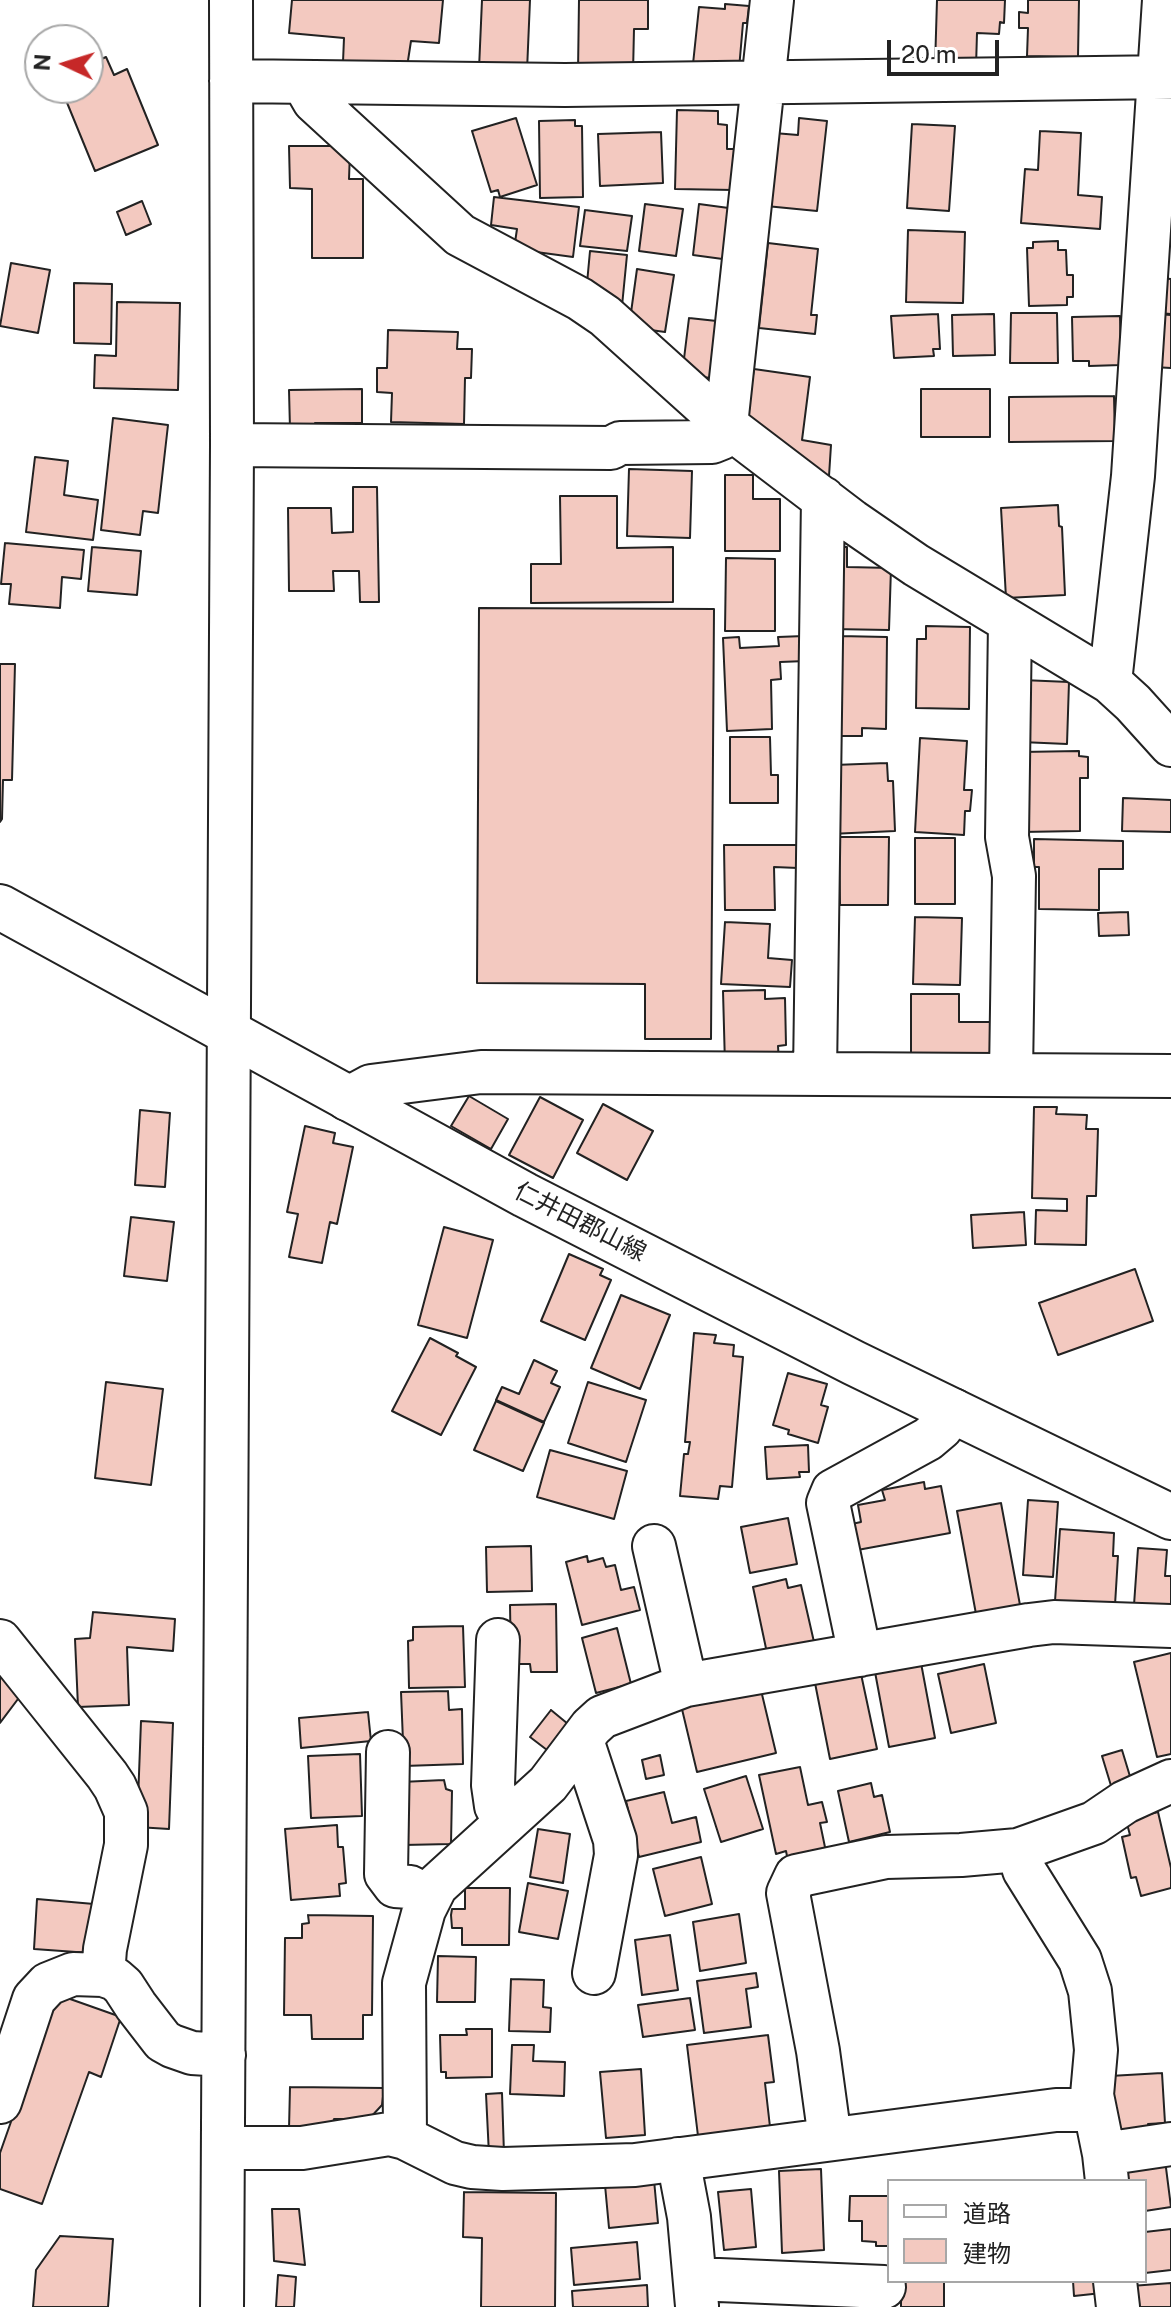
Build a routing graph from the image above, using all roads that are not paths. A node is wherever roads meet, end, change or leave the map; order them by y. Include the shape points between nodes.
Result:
1 (231, 0) edge
2 (772, 0) edge
3 (1164, 0) edge
4 (1164, 78) edge
5 (231, 81) junction
6 (303, 82) junction
7 (765, 82) junction
8 (726, 425) junction
9 (232, 445) junction
10 (823, 498) junction
11 (1010, 622) junction
12 (1110, 682) junction
13 (1171, 745) edge
14 (0, 907) edge
15 (229, 1033) junction
16 (815, 1073) junction
17 (1011, 1074) junction
18 (1171, 1076) edge
19 (347, 1099) junction
20 (953, 1410) junction
21 (1171, 1517) edge
22 (654, 1546) dead end
23 (1171, 1626) edge
24 (498, 1640) dead end
25 (0, 1641) edge
26 (860, 1655) junction
27 (686, 1685) junction
28 (582, 1740) junction
29 (388, 1752) dead end
30 (1171, 1781) edge
31 (505, 1823) junction
32 (1018, 1850) junction
33 (429, 1899) junction
34 (594, 1973) dead end
35 (103, 1975) junction
36 (13, 2023) edge
37 (224, 2055) junction
38 (0, 2102) edge
39 (1095, 2110) junction
40 (405, 2138) junction
41 (830, 2139) junction
42 (1171, 2144) edge
43 (223, 2148) junction
44 (678, 2159) junction
45 (1106, 2168) edge
46 (1115, 2283) edge
47 (884, 2287) dead end
48 (696, 2293) edge
49 (222, 2307) edge
50 (1118, 2307) edge

1 - 5 street
2 - 7 street
3 - 4 street
4 - 7 street
4 - 12 street via 1133,476
5 - 6 street
5 - 9 street
6 - 7 street
6 - 8 street via 314,101 460,235 605,316
7 - 8 street
8 - 9 street via 718,441 620,443 611,448
8 - 10 street
9 - 15 street
10 - 11 street via 916,565
10 - 16 street
11 - 12 street
11 - 17 street
12 - 13 street
14 - 15 main road, 仁井田郡山線
15 - 19 main road, 仁井田郡山線
15 - 37 street
16 - 17 street
16 - 19 street via 481,1072 371,1086
17 - 18 street
19 - 20 main road, 仁井田郡山線 via 648,1258
20 - 21 main road, 仁井田郡山線
20 - 26 street via 928,1439 833,1491 828,1503
22 - 27 street
23 - 26 street via 1054,1622
24 - 31 street via 493,1785
25 - 35 street via 107,1775 126,1812 126,1845
26 - 27 street
27 - 28 street via 602,1717
28 - 31 street via 548,1784
28 - 34 street via 616,1855
29 - 33 street via 386,1874 395,1886 410,1887
30 - 32 street via 1094,1823
31 - 33 street via 449,1872
32 - 39 street via 1024,1870 1080,1960 1090,1991
32 - 41 street via 886,1857 796,1876 788,1893
33 - 40 street via 404,1983
35 - 36 street via 73,1974 48,1984
35 - 37 street via 123,1986 163,2041 192,2053
36 - 38 street
37 - 43 street
39 - 41 street via 1056,2110
39 - 45 street
40 - 43 street via 389,2134 302,2148
40 - 44 street via 472,2167
41 - 44 street
42 - 45 street
43 - 49 street
44 - 48 street
46 - 50 street
47 - 48 street

